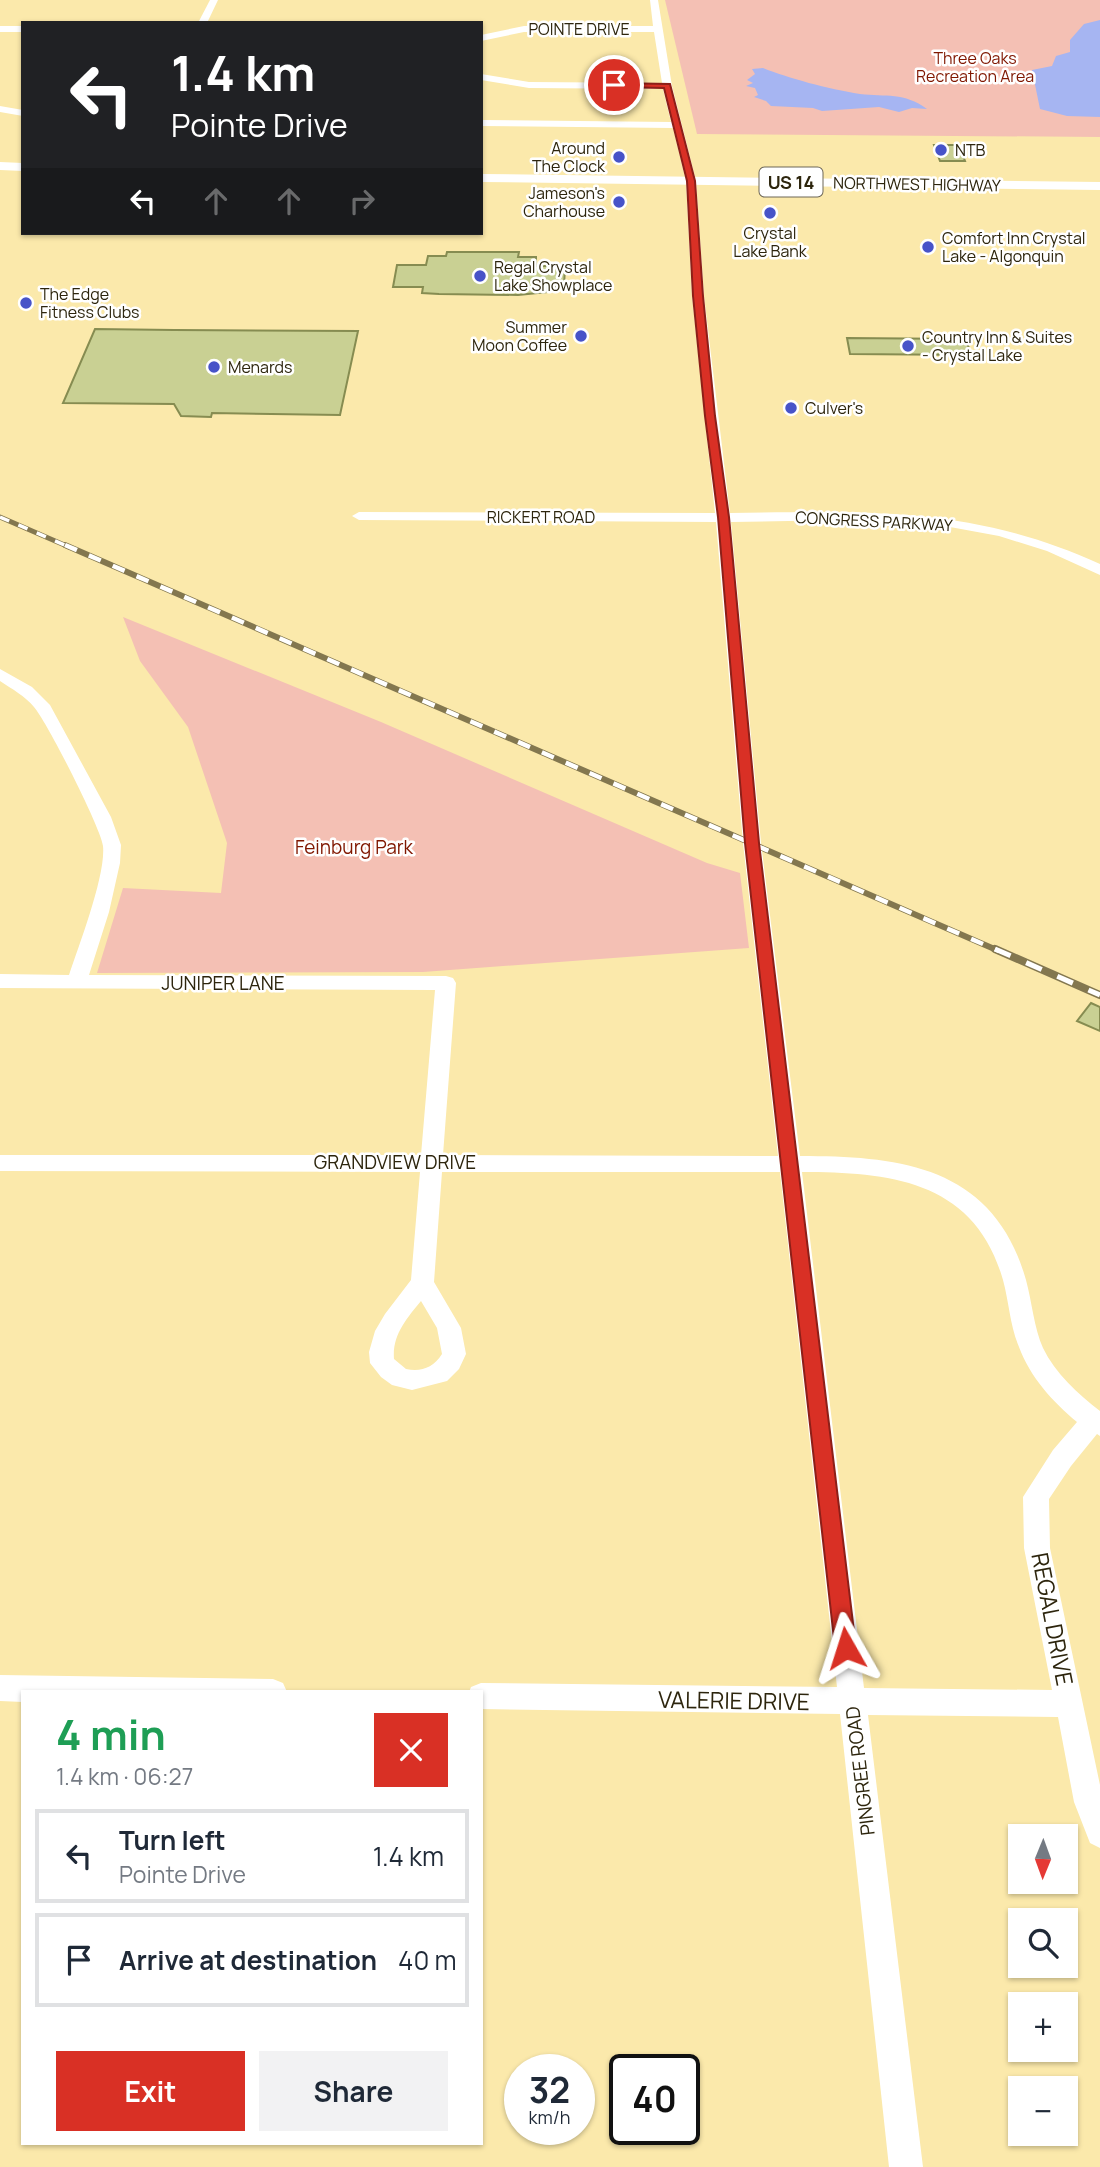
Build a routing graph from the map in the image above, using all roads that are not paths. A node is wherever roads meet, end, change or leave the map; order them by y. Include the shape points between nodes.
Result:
1 (214, 0) edge
2 (654, 0) edge
3 (203, 21) edge
4 (0, 29) edge
5 (21, 29) edge
6 (659, 29) junction
7 (499, 32) junction
8 (483, 37) edge
9 (510, 43) dead end
10 (483, 46) edge
11 (497, 46) dead end
12 (483, 78) edge
13 (667, 86) junction
14 (0, 109) edge
15 (21, 113) edge
16 (483, 124) edge
17 (678, 125) junction
18 (0, 166) edge
19 (21, 167) edge
20 (483, 178) edge
21 (691, 181) junction
22 (1100, 186) edge
23 (359, 516) dead end
24 (723, 517) junction
25 (1100, 570) edge
26 (0, 674) edge
27 (0, 981) edge
28 (76, 983) junction
29 (433, 1162) junction
30 (0, 1163) edge
31 (790, 1166) junction
32 (422, 1283) dead end
33 (1097, 1423) edge
34 (0, 1688) edge
35 (136, 1690) edge
36 (483, 1696) edge
37 (852, 1702) junction
38 (1070, 1704) junction
39 (1100, 1833) edge
40 (906, 2167) edge

1 - 3 street
2 - 6 street, PINGREE ROAD
4 - 5 street
6 - 7 street, POINTE DRIVE
6 - 13 street, PINGREE ROAD
7 - 8 street, POINTE DRIVE
7 - 9 street, POINTE DRIVE
10 - 11 street
12 - 13 street via 529,85
13 - 17 street, PINGREE ROAD
14 - 15 street
16 - 17 street
17 - 21 street, PINGREE ROAD
18 - 19 main road
20 - 21 main road, NORTHWEST HIGHWAY / US 14
21 - 22 main road, NORTHWEST HIGHWAY / US 14
21 - 24 street, PINGREE ROAD via 706,379
23 - 24 street, RICKERT ROAD
24 - 25 street, CONGRESS PARKWAY via 929,521 1053,548
24 - 31 street, PINGREE ROAD via 752,843
26 - 28 street via 41,705 113,845 99,912
27 - 28 street, JUNIPER LANE
28 - 29 street, JUNIPER LANE via 446,983
29 - 30 street, GRANDVIEW DRIVE
29 - 31 street, GRANDVIEW DRIVE
29 - 32 street
31 - 33 street, GRANDVIEW DRIVE via 893,1168 929,1179 974,1208 1002,1244 1036,1359 1054,1383
31 - 37 street, PINGREE ROAD
33 - 38 street, REGAL DRIVE via 1062,1458 1036,1497 1037,1548
34 - 35 street
36 - 37 street, VALERIE DRIVE
37 - 38 street, VALERIE DRIVE
37 - 40 street, PINGREE ROAD
38 - 39 street, REGAL DRIVE via 1089,1802

